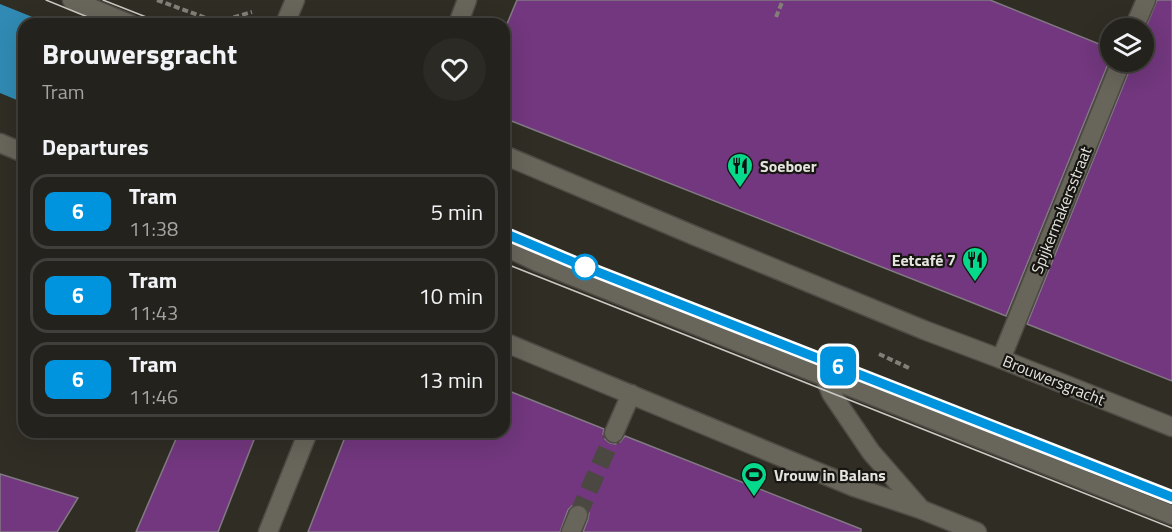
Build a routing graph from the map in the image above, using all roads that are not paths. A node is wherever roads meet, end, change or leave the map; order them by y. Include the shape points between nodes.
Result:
1 (72, 0) edge
2 (295, 0) edge
3 (467, 0) edge
4 (1146, 0) edge
5 (116, 18) edge
6 (288, 18) edge
7 (460, 18) edge
8 (1138, 18) edge
9 (1117, 72) edge
10 (0, 143) edge
11 (18, 150) edge
12 (510, 158) edge
13 (510, 249) edge
14 (510, 344) edge
15 (1001, 359) junction
16 (824, 375) junction
17 (631, 394) junction
18 (1172, 427) edge
19 (614, 433) tunnel mouth
20 (306, 438) edge
21 (920, 508) junction
22 (578, 515) tunnel mouth
23 (1172, 515) edge
24 (268, 532) edge
25 (571, 532) edge
26 (977, 532) edge

1 - 5 street
2 - 6 street
3 - 7 street
4 - 8 street
9 - 15 street, Spijkermakersstraat
10 - 11 street
12 - 15 street, Brouwersgracht
13 - 16 street
14 - 17 street
15 - 18 street, Brouwersgracht
16 - 21 street via 831,393 871,452
16 - 23 street
17 - 19 street
17 - 21 street via 854,487
20 - 24 street
21 - 26 street
22 - 25 street

